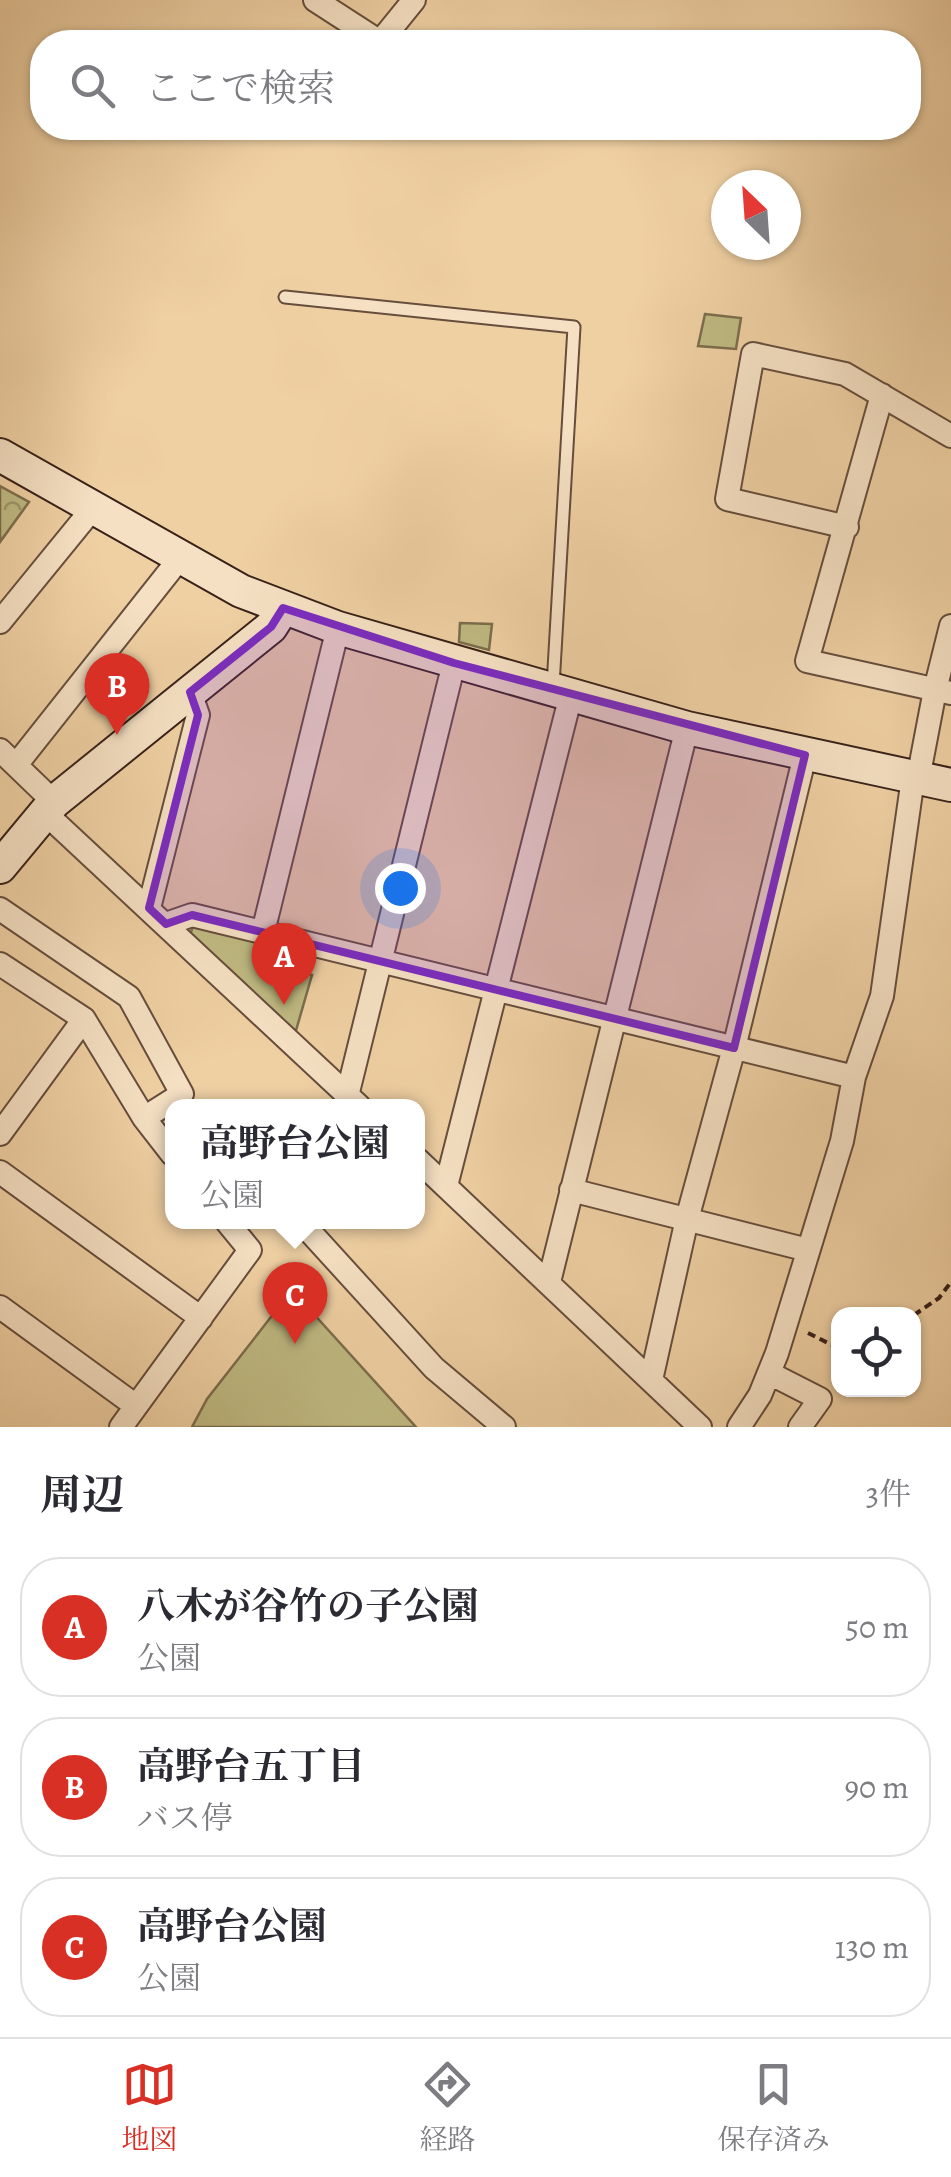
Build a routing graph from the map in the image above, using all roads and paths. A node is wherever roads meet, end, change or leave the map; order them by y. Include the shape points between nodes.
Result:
1 (316, 0) edge
2 (414, 0) edge
3 (362, 30) edge
4 (390, 30) edge
5 (285, 297) dead end
6 (882, 395) junction
7 (951, 436) edge
8 (0, 454) edge
9 (93, 508) junction
10 (846, 528) junction
11 (180, 558) junction
12 (283, 608) junction
13 (0, 622) edge
14 (951, 626) edge
15 (338, 628) junction
16 (454, 663) junction
17 (190, 692) junction
18 (562, 692) junction
19 (943, 692) edge
20 (687, 728) junction
21 (805, 755) junction
22 (8, 758) edge
23 (915, 778) junction
24 (951, 785) edge
25 (49, 807) junction
26 (0, 868) edge
27 (0, 909) edge
28 (158, 916) junction
29 (263, 932) junction
30 (378, 960) junction
31 (0, 964) edge
32 (496, 989) junction
33 (614, 1018) junction
34 (84, 1019) junction
35 (734, 1048) junction
36 (854, 1077) junction
37 (174, 1099) edge
38 (351, 1099) edge
39 (353, 1099) edge
40 (165, 1105) edge
41 (144, 1118) junction
42 (0, 1134) edge
43 (165, 1145) edge
44 (425, 1166) edge
45 (0, 1172) edge
46 (446, 1186) junction
47 (571, 1190) junction
48 (687, 1219) junction
49 (232, 1229) edge
50 (308, 1229) edge
51 (808, 1250) junction
52 (549, 1282) junction
53 (951, 1282) edge
54 (0, 1307) edge
55 (921, 1310) edge
56 (200, 1318) junction
57 (786, 1323) junction
58 (831, 1345) edge
59 (768, 1373) junction
60 (651, 1380) junction
61 (136, 1406) junction
62 (121, 1427) edge
63 (504, 1427) edge
64 (700, 1427) edge
65 (739, 1427) edge
66 (800, 1427) edge

1 - 3 street
2 - 4 street
5 - 18 lane via 574,327 556,672
6 - 7 street
6 - 10 street
6 - 10 street via 845,374 753,354 727,499
8 - 9 street
9 - 11 street
9 - 13 street
10 - 19 street via 808,661
11 - 12 street
11 - 22 street
12 - 15 street
12 - 17 street via 271,627
14 - 19 street
15 - 16 street
15 - 29 street
16 - 18 street
16 - 30 street
17 - 25 street
17 - 28 street via 198,714
18 - 20 street
18 - 32 street
19 - 23 street
20 - 21 street
20 - 33 street
21 - 23 street
21 - 35 street
22 - 25 street
23 - 24 street
23 - 36 street via 882,996
25 - 26 street
25 - 28 street
27 - 37 street via 129,998 182,1094
28 - 29 street via 192,915
28 - 38 street
29 - 30 street
30 - 32 street
30 - 39 street
31 - 34 street
32 - 33 street
32 - 46 street
33 - 35 street
33 - 47 street
34 - 41 street
34 - 42 street
35 - 36 street
35 - 48 street
36 - 51 street
40 - 41 street
41 - 43 street
44 - 46 street
45 - 56 street
46 - 52 street
47 - 48 street
47 - 52 street
48 - 51 street
48 - 60 street
49 - 56 street via 250,1250
50 - 63 street via 434,1368
51 - 57 street
52 - 60 street
53 - 55 path
54 - 61 street
56 - 61 street
57 - 58 path
57 - 59 street
59 - 65 street
59 - 66 street via 820,1399
60 - 64 street
61 - 62 street

